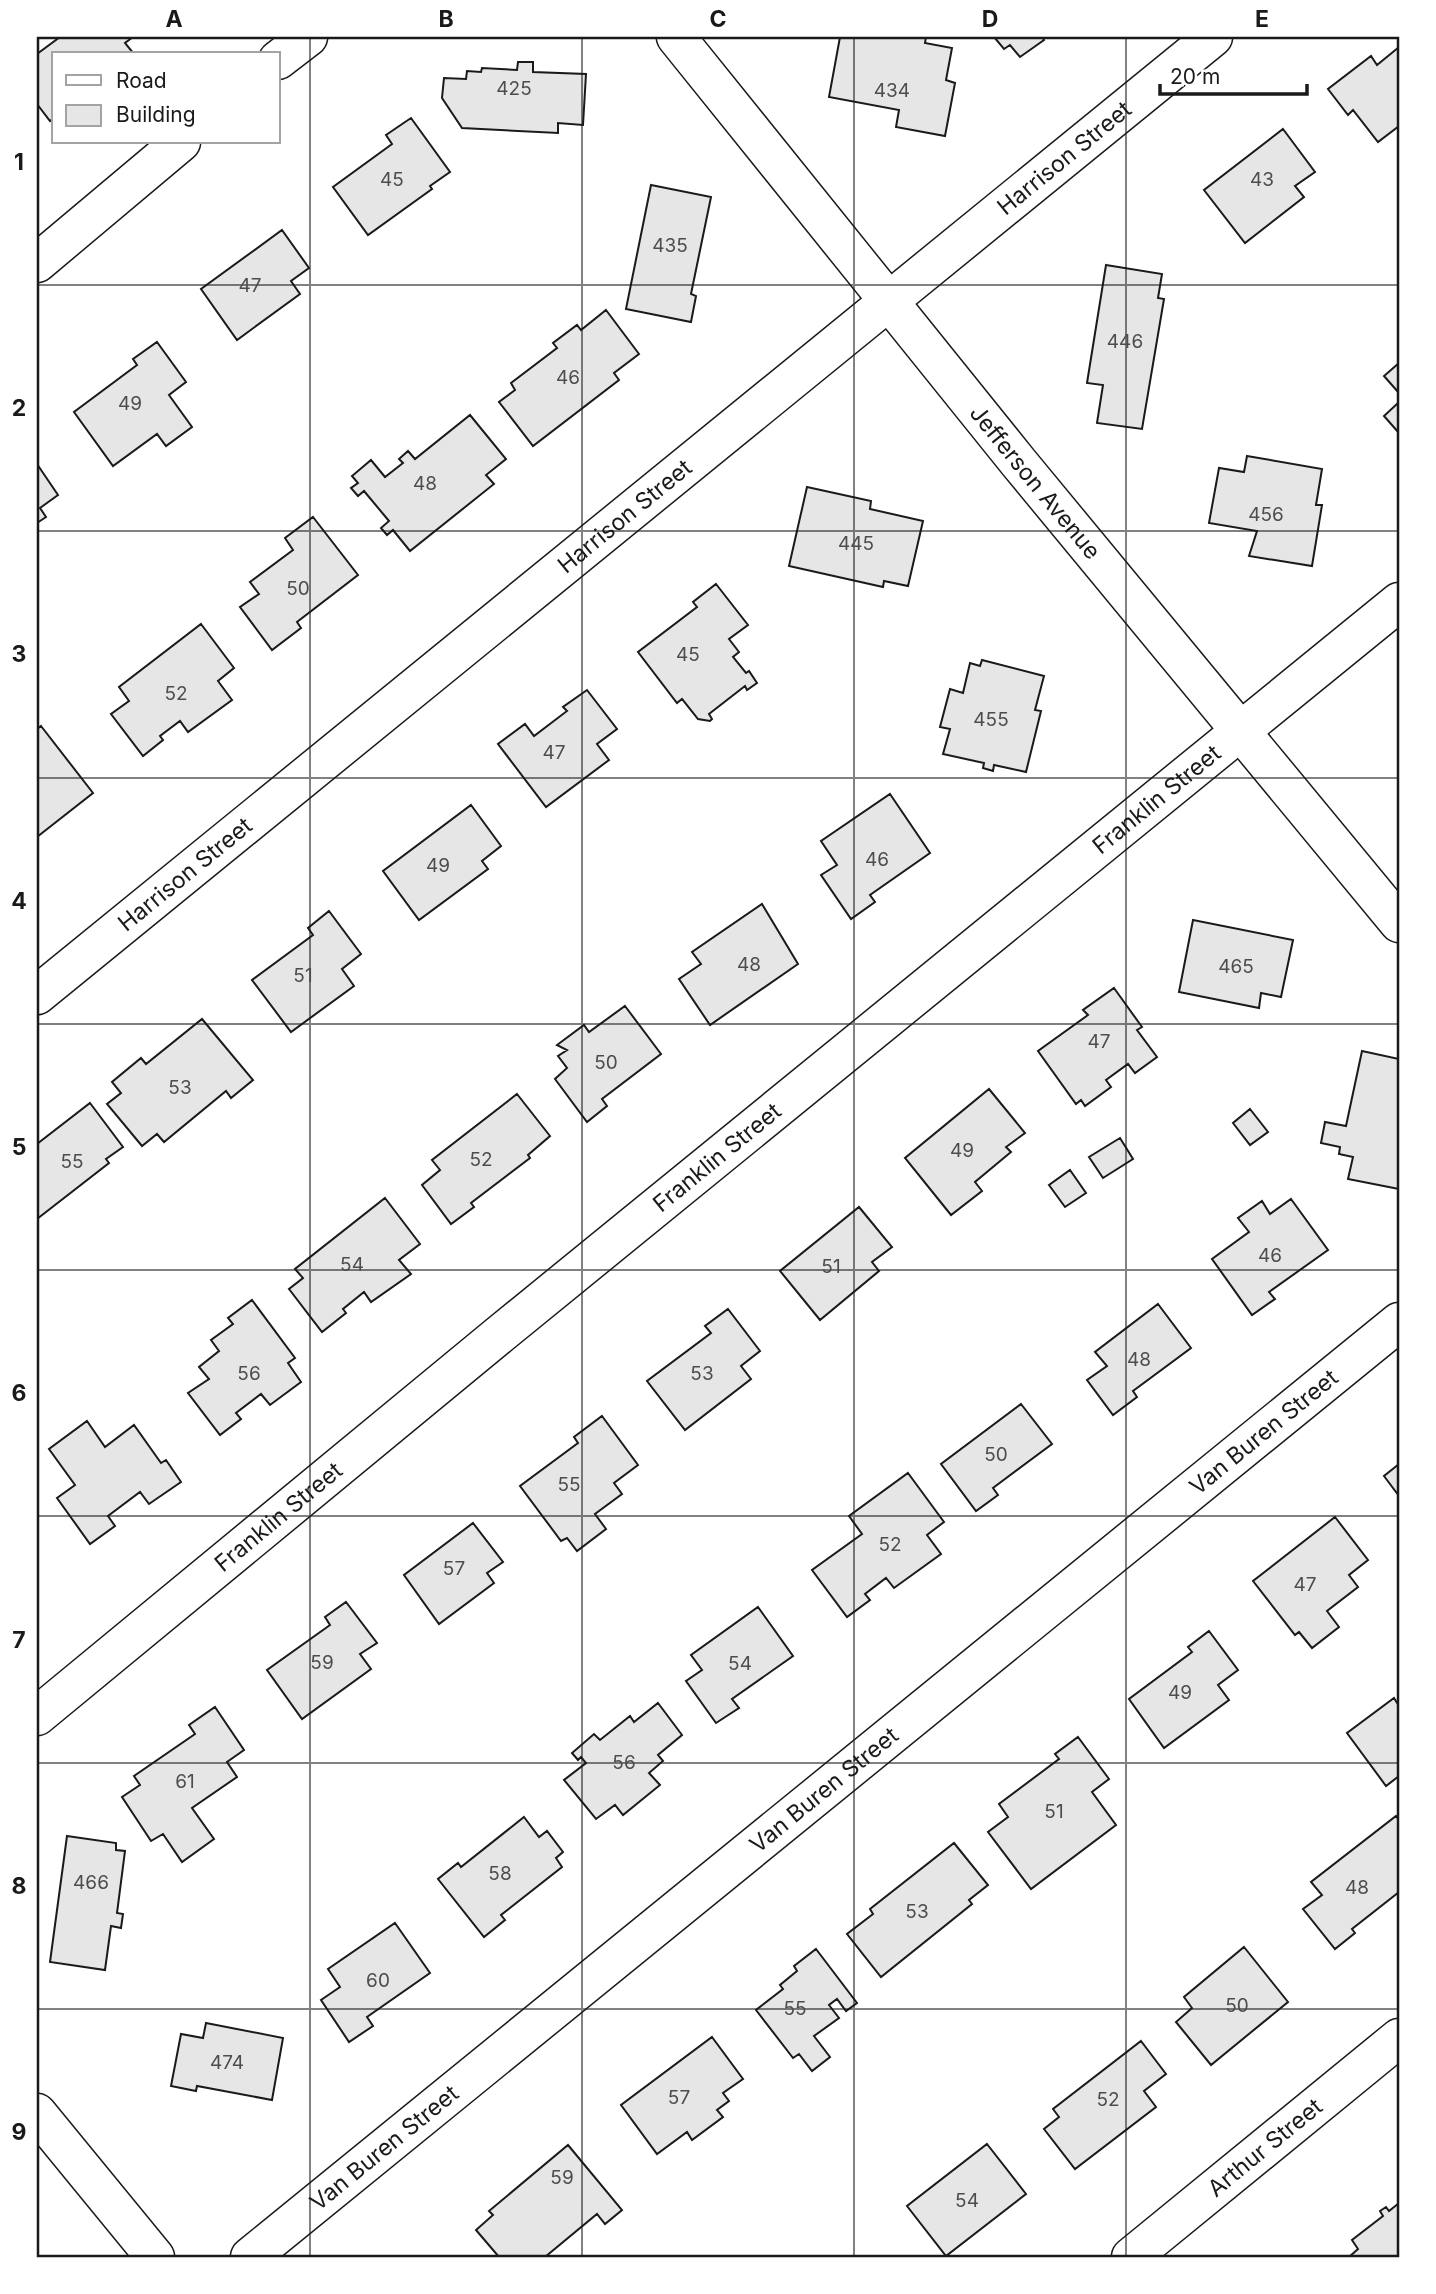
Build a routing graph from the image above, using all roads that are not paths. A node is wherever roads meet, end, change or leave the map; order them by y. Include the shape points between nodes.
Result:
1 (308, 37) edge
2 (676, 37) edge
3 (1213, 37) edge
4 (280, 58) edge
5 (179, 144) edge
6 (37, 263) edge
7 (888, 299) junction
8 (1399, 602) edge
9 (1241, 730) junction
10 (1399, 923) edge
11 (37, 995) edge
12 (1399, 1322) edge
13 (37, 1716) edge
14 (1399, 2038) edge
15 (37, 2113) edge
16 (155, 2257) edge
17 (250, 2257) edge
18 (1131, 2257) edge

1 - 4 street
2 - 7 street, Jefferson Avenue
3 - 7 street, Harrison Street
5 - 6 street
7 - 9 street, Jefferson Avenue
7 - 11 street, Harrison Street
8 - 9 street, Franklin Street
9 - 10 street, Jefferson Avenue
9 - 13 street, Franklin Street
12 - 17 street, Van Buren Street
14 - 18 street, Arthur Street
15 - 16 street

